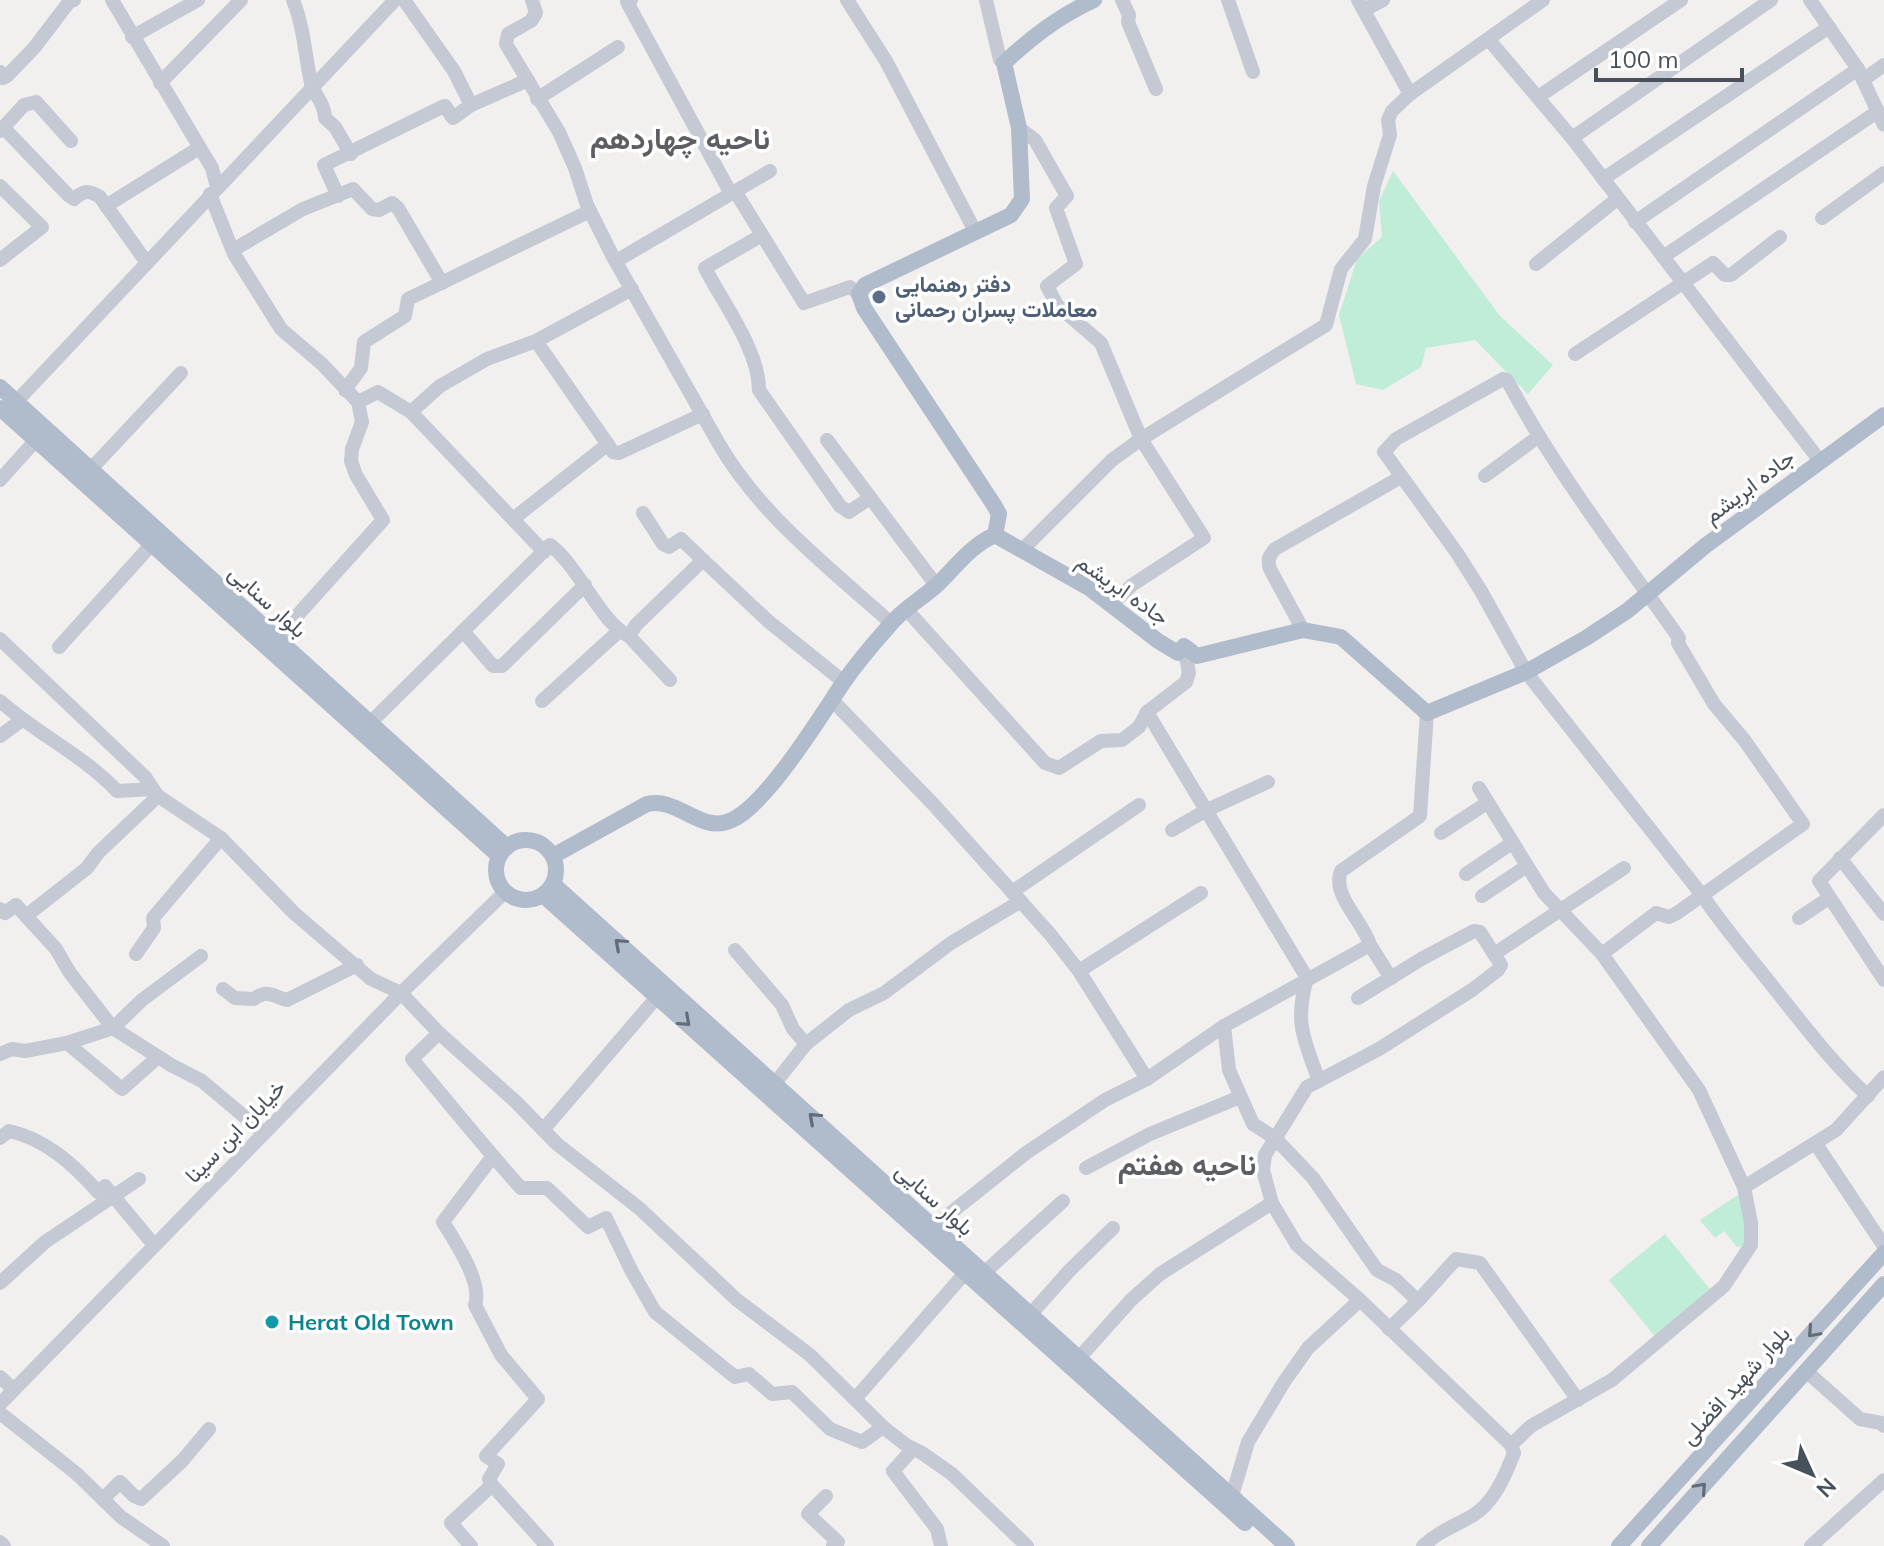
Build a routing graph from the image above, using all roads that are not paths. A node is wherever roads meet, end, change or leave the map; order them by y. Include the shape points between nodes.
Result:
1 (74, 0) edge
2 (112, 0) edge
3 (198, 0) edge
4 (241, 0) edge
5 (293, 0) edge
6 (395, 0) edge
7 (404, 0) edge
8 (532, 0) edge
9 (631, 0) edge
10 (847, 0) edge
11 (986, 0) edge
12 (1094, 0) edge
13 (1122, 0) edge
14 (1228, 0) edge
15 (1383, 0) edge
16 (1543, 0) edge
17 (1681, 0) edge
18 (1771, 0) edge
19 (1810, 0) edge
20 (1361, 5) edge
21 (1829, 27) junction
22 (132, 37) junction
23 (1489, 40) junction
24 (618, 47) dead end
25 (1004, 63) junction
26 (1884, 65) edge
27 (0, 72) edge
28 (1253, 72) dead end
29 (1860, 75) junction
30 (528, 80) junction
31 (160, 83) junction
32 (312, 87) junction
33 (1156, 89) dead end
34 (1410, 94) junction
35 (1538, 97) junction
36 (537, 99) junction
37 (471, 105) junction
38 (1880, 118) edge
39 (1019, 128) junction
40 (2, 129) edge
41 (1572, 138) junction
42 (71, 141) dead end
43 (199, 148) junction
44 (351, 154) junction
45 (770, 171) dead end
46 (1884, 173) edge
47 (1603, 179) junction
48 (0, 186) edge
49 (214, 190) junction
50 (733, 191) junction
51 (338, 196) junction
52 (1617, 199) junction
53 (106, 206) junction
54 (590, 211) junction
55 (1822, 218) dead end
56 (1635, 222) junction
57 (976, 233) junction
58 (762, 235) junction
59 (1780, 237) dead end
60 (233, 250) junction
61 (1663, 257) junction
62 (0, 260) edge
63 (616, 261) junction
64 (147, 263) junction
65 (1536, 264) dead end
66 (442, 283) junction
67 (1684, 284) junction
68 (632, 289) junction
69 (859, 294) junction
70 (536, 341) junction
71 (1575, 354) dead end
72 (181, 373) dead end
73 (0, 387) edge
74 (345, 390) junction
75 (358, 402) junction
76 (8, 409) edge
77 (411, 412) junction
78 (703, 414) junction
79 (1884, 415) edge
80 (1539, 436) junction
81 (1141, 439) junction
82 (36, 440) junction
83 (827, 440) dead end
84 (608, 444) junction
85 (1820, 461) junction
86 (90, 470) junction
87 (1485, 476) dead end
88 (1401, 477) junction
89 (0, 480) edge
90 (870, 498) junction
91 (643, 513) dead end
92 (513, 519) junction
93 (995, 535) junction
94 (152, 544) junction
95 (1023, 549) junction
96 (544, 552) junction
97 (703, 560) junction
98 (585, 585) junction
99 (936, 585) junction
100 (1648, 593) junction
101 (1111, 605) junction
102 (906, 609) junction
103 (891, 623) junction
104 (1303, 630) junction
105 (463, 631) junction
106 (624, 634) junction
107 (277, 638) junction
108 (0, 639) edge
109 (1184, 646) junction
110 (59, 647) dead end
111 (1526, 672) junction
112 (670, 680) dead end
113 (844, 682) junction
114 (832, 700) junction
115 (0, 701) edge
116 (542, 701) dead end
117 (1147, 712) junction
118 (1427, 713) junction
119 (22, 720) junction
120 (370, 723) junction
121 (0, 736) edge
122 (1268, 782) dead end
123 (1479, 788) dead end
124 (155, 792) junction
125 (1487, 803) junction
126 (1139, 805) dead end
127 (1207, 810) junction
128 (1884, 815) edge
129 (1172, 830) dead end
130 (1441, 833) dead end
131 (221, 838) junction
132 (1512, 843) junction
133 (503, 851) junction
134 (553, 856) junction
135 (1840, 858) junction
136 (1527, 866) junction
137 (1624, 868) dead end
138 (1466, 874) dead end
139 (548, 890) junction
140 (505, 892) junction
141 (1201, 893) dead end
142 (1702, 895) junction
143 (1016, 896) junction
144 (1482, 896) dead end
145 (1829, 898) junction
146 (0, 909) edge
147 (1562, 911) junction
148 (1884, 914) edge
149 (26, 916) junction
150 (1799, 918) dead end
151 (1370, 945) junction
152 (735, 950) dead end
153 (136, 954) dead end
154 (1494, 954) junction
155 (1602, 954) junction
156 (201, 956) dead end
157 (357, 965) junction
158 (1079, 971) junction
159 (1307, 978) junction
160 (1391, 978) junction
161 (1884, 980) edge
162 (223, 989) dead end
163 (401, 993) junction
164 (657, 997) junction
165 (1358, 998) dead end
166 (1224, 1026) junction
167 (113, 1028) junction
168 (439, 1033) junction
169 (67, 1043) junction
170 (806, 1044) junction
171 (0, 1054) edge
172 (158, 1057) junction
173 (1884, 1077) edge
174 (1147, 1079) junction
175 (1319, 1081) junction
176 (771, 1088) junction
177 (1868, 1096) junction
178 (1240, 1097) junction
179 (543, 1130) junction
180 (264, 1133) junction
181 (0, 1138) edge
182 (1275, 1138) junction
183 (1816, 1144) junction
184 (493, 1156) junction
185 (1086, 1168) dead end
186 (139, 1179) dead end
187 (1744, 1187) junction
188 (114, 1197) junction
189 (1063, 1201) dead end
190 (1272, 1203) junction
191 (933, 1227) junction
192 (1113, 1228) dead end
193 (154, 1245) junction
194 (1884, 1246) edge
195 (1884, 1253) edge
196 (965, 1273) junction
197 (984, 1273) junction
198 (0, 1283) edge
199 (1884, 1284) edge
200 (1360, 1300) junction
201 (1842, 1300) junction
202 (1418, 1301) junction
203 (1857, 1314) junction
204 (1030, 1315) junction
205 (1389, 1329) junction
206 (1079, 1358) junction
207 (1806, 1371) junction
208 (0, 1377) edge
209 (13, 1389) junction
210 (855, 1399) junction
211 (1578, 1400) junction
212 (0, 1404) edge
213 (0, 1413) edge
214 (1884, 1426) edge
215 (883, 1427) junction
216 (209, 1429) dead end
217 (1511, 1445) junction
218 (913, 1449) junction
219 (1884, 1480) edge
220 (492, 1485) junction
221 (826, 1496) dead end
222 (1232, 1496) junction
223 (104, 1498) junction
224 (163, 1546) edge
225 (471, 1546) edge
226 (547, 1546) edge
227 (833, 1546) edge
228 (941, 1546) edge
229 (1027, 1546) edge
230 (1270, 1546) edge
231 (1287, 1546) edge
232 (1423, 1546) edge
233 (1619, 1546) edge
234 (1649, 1546) edge
235 (1811, 1546) edge

1 - 27 street via 7,76
2 - 22 street
3 - 22 street
4 - 31 street
5 - 32 street
6 - 32 street
7 - 37 street
8 - 30 street via 534,17 506,39
9 - 50 street via 627,2
10 - 57 street via 886,61
11 - 25 street
12 - 25 main road via 1065,13
13 - 33 street
14 - 28 street
15 - 20 street
16 - 23 street
17 - 35 street
18 - 41 street
19 - 21 street
20 - 34 street
21 - 29 street
21 - 47 street
22 - 31 street
23 - 34 street
23 - 35 street
24 - 36 street
25 - 39 main road
26 - 29 street
29 - 38 street
29 - 56 street
30 - 36 street
30 - 37 street
31 - 43 street
32 - 44 street via 324,104 325,118
32 - 49 street
34 - 81 street via 1388,120 1390,135 1365,239 1341,269 1326,325
35 - 41 street
36 - 54 street via 559,132
37 - 44 street via 453,118 442,107
38 - 61 street
39 - 57 main road via 1022,199 1011,215
39 - 81 street via 1035,140 1067,196 1056,208 1076,264 1047,286 1057,305 1101,343
40 - 42 street via 24,105 36,102
40 - 53 street via 68,195 74,199 90,191
41 - 47 street
43 - 49 street via 212,168
43 - 53 street
44 - 51 street via 324,165
45 - 50 street
46 - 55 street
47 - 52 street
48 - 62 street via 42,227
49 - 60 street
49 - 64 street
50 - 58 street
50 - 63 street
51 - 60 street via 303,209
51 - 66 street via 353,189 372,209 392,203
52 - 56 street
52 - 65 street
53 - 64 street
54 - 63 street
54 - 66 street
56 - 61 street
57 - 69 main road via 865,285
58 - 69 street via 804,303 850,287
58 - 90 street via 705,268 759,373 759,390 840,506 849,512
59 - 67 street via 1731,275 1713,263
60 - 74 street via 281,329
61 - 67 street
63 - 68 street
64 - 76 street
66 - 74 street via 408,299 405,316 364,342 360,370
67 - 71 street
67 - 85 street
68 - 70 street
68 - 78 street
69 - 93 main road via 994,505 999,514
70 - 77 street via 487,359 440,386
70 - 84 street
72 - 86 street
73 - 76 main road, بلوار سنایی
74 - 75 street
75 - 77 street via 378,392
75 - 107 street via 362,422 351,461 383,520
76 - 82 main road, بلوار سنایی
76 - 86 main road, بلوار سنایی
77 - 92 street
78 - 84 street via 619,453
78 - 103 street via 736,473 780,524
79 - 85 main road, جاده ابریشم
80 - 87 street
80 - 88 street via 1503,379 1385,449
80 - 100 street via 1586,511
81 - 95 street via 1112,460
81 - 101 street via 1204,538
82 - 89 street
82 - 94 main road, بلوار سنایی
83 - 90 street
84 - 92 street
85 - 100 main road, جاده ابریشم
86 - 107 main road, بلوار سنایی
88 - 104 street via 1270,555 1270,569
88 - 111 street via 1473,578
90 - 99 street
91 - 97 street via 663,544 669,547 681,539
92 - 96 street
93 - 95 main road, جاده ابریشم
93 - 99 main road via 984,539
94 - 110 street
94 - 133 main road, بلوار سنایی
95 - 101 main road, جاده ابریشم
96 - 98 street via 551,545
96 - 105 street
97 - 106 street
97 - 113 street
98 - 105 street via 502,666 493,666
98 - 106 street
99 - 102 main road
100 - 111 main road, جاده ابریشم via 1586,638
100 - 142 street via 1714,704 1802,821
101 - 109 main road, جاده ابریشم via 1178,653
102 - 103 main road
102 - 117 street via 1053,768 1101,741 1122,740 1139,727
103 - 113 main road
104 - 109 main road, جاده ابریشم via 1197,656
104 - 118 main road, جاده ابریشم via 1341,637
105 - 120 street
106 - 112 street
106 - 116 street
107 - 120 main road, بلوار سنایی
108 - 124 street
109 - 117 street via 1186,682
111 - 118 main road, جاده ابریشم
111 - 142 street
113 - 114 main road
114 - 134 main road via 761,797 733,820 703,822 657,802
114 - 143 street
115 - 119 street
117 - 127 street
118 - 151 street via 1420,816 1341,871 1338,879
119 - 121 street
119 - 124 street via 97,770 117,791
120 - 133 main road, بلوار سنایی
122 - 127 street
123 - 125 street
124 - 131 street
124 - 149 street via 87,868
125 - 130 street
125 - 132 street
126 - 143 street
127 - 129 street
127 - 159 street
128 - 135 street
131 - 153 street via 153,918 154,928
131 - 157 street via 294,913
132 - 136 street
132 - 138 street
133 - 134 main road via 529,840
133 - 140 main road via 496,871
134 - 139 main road via 556,870
135 - 145 street via 1819,881
135 - 148 street
136 - 144 street
136 - 147 street
137 - 147 street
139 - 140 main road via 527,900
139 - 164 main road, بلوار سنایی
176 -> 139 main road, بلوار سنایی
140 - 163 street, خیابان ابن سینا
141 - 158 street
142 - 155 street via 1669,917 1656,913
142 - 177 street
143 - 158 street
143 - 170 street
145 - 150 street
145 - 161 street
146 - 149 street via 5,913 16,905
147 - 154 street
147 - 155 street
149 - 167 street
151 - 159 street
151 - 160 street
152 - 170 street via 782,1005
154 - 160 street via 1474,931
154 - 175 street via 1501,967 1472,990
155 - 187 street via 1699,1090
156 - 167 street
157 - 162 street via 287,1000 267,993 235,998
157 - 163 street via 371,979
158 - 174 street
159 - 166 street
159 - 175 street via 1299,1020
160 - 165 street
163 - 168 street
163 - 180 street, خیابان ابن سینا
164 -> 176 main road, بلوار سنایی
164 - 179 street
166 - 174 street
166 - 178 street via 1229,1070
167 - 169 street
167 - 172 street
168 - 179 street
168 - 184 street via 412,1059
169 - 171 street
169 - 172 street via 122,1089
170 - 176 street
172 - 180 street via 202,1081
173 - 177 street
174 - 191 street via 1026,1153
175 - 182 street via 1307,1087
191 -> 176 main road, بلوار سنایی
176 - 196 main road, بلوار سنایی
177 - 183 street
178 - 182 street via 1253,1124
178 - 185 street via 1150,1134
179 - 210 street
180 - 193 street, خیابان ابن سینا
181 - 188 street via 9,1131 38,1140 98,1192 105,1186
182 - 190 street via 1263,1170
182 - 202 street via 1313,1178 1377,1270
183 - 187 street
183 - 194 street
184 - 215 street via 521,1188 547,1188 588,1227 606,1218 655,1312 735,1377 749,1374 772,1394 792,1392 830,1429 862,1442
184 - 220 street via 443,1222 464,1257 478,1296 475,1305 501,1355 538,1399 486,1456 498,1464 489,1479
186 - 188 street
187 - 211 street via 1751,1245 1724,1286 1612,1380
188 - 193 street
188 - 198 street via 45,1242
189 - 197 street
190 - 200 street via 1297,1245
190 - 206 street via 1160,1274
191 - 197 main road, بلوار سنایی
192 - 204 street
193 - 209 street, خیابان ابن سینا
195 - 201 main road, بلوار شهید افضلی
196 - 210 street
196 - 230 main road, بلوار سنایی
197 - 204 main road, بلوار سنایی
199 - 203 main road, بلوار شهید افضلی
200 - 205 street
200 - 222 street via 1308,1348 1284,1382 1248,1442
201 - 203 main road
201 -> 233 main road, بلوار شهید افضلی
202 - 205 street
202 - 211 street via 1456,1259 1480,1263
203 - 207 main road, بلوار شهید افضلی
204 - 206 main road, بلوار سنایی
205 - 217 street
206 - 222 main road, بلوار سنایی
207 - 214 street via 1860,1419
234 -> 207 main road, بلوار شهید افضلی
208 - 209 street
209 - 212 street, خیابان ابن سینا
210 - 215 street
211 - 217 street via 1531,1426
213 - 223 street
215 - 218 street
216 - 223 street via 141,1499 120,1482
217 - 232 street via 1514,1453 1492,1497 1475,1514
218 - 228 street via 893,1471 937,1529
218 - 229 street via 952,1474
219 - 235 street
220 - 225 street via 451,1523
220 - 226 street
221 - 227 street via 808,1514 838,1542
222 - 231 main road, بلوار سنایی
223 - 224 street via 121,1517

